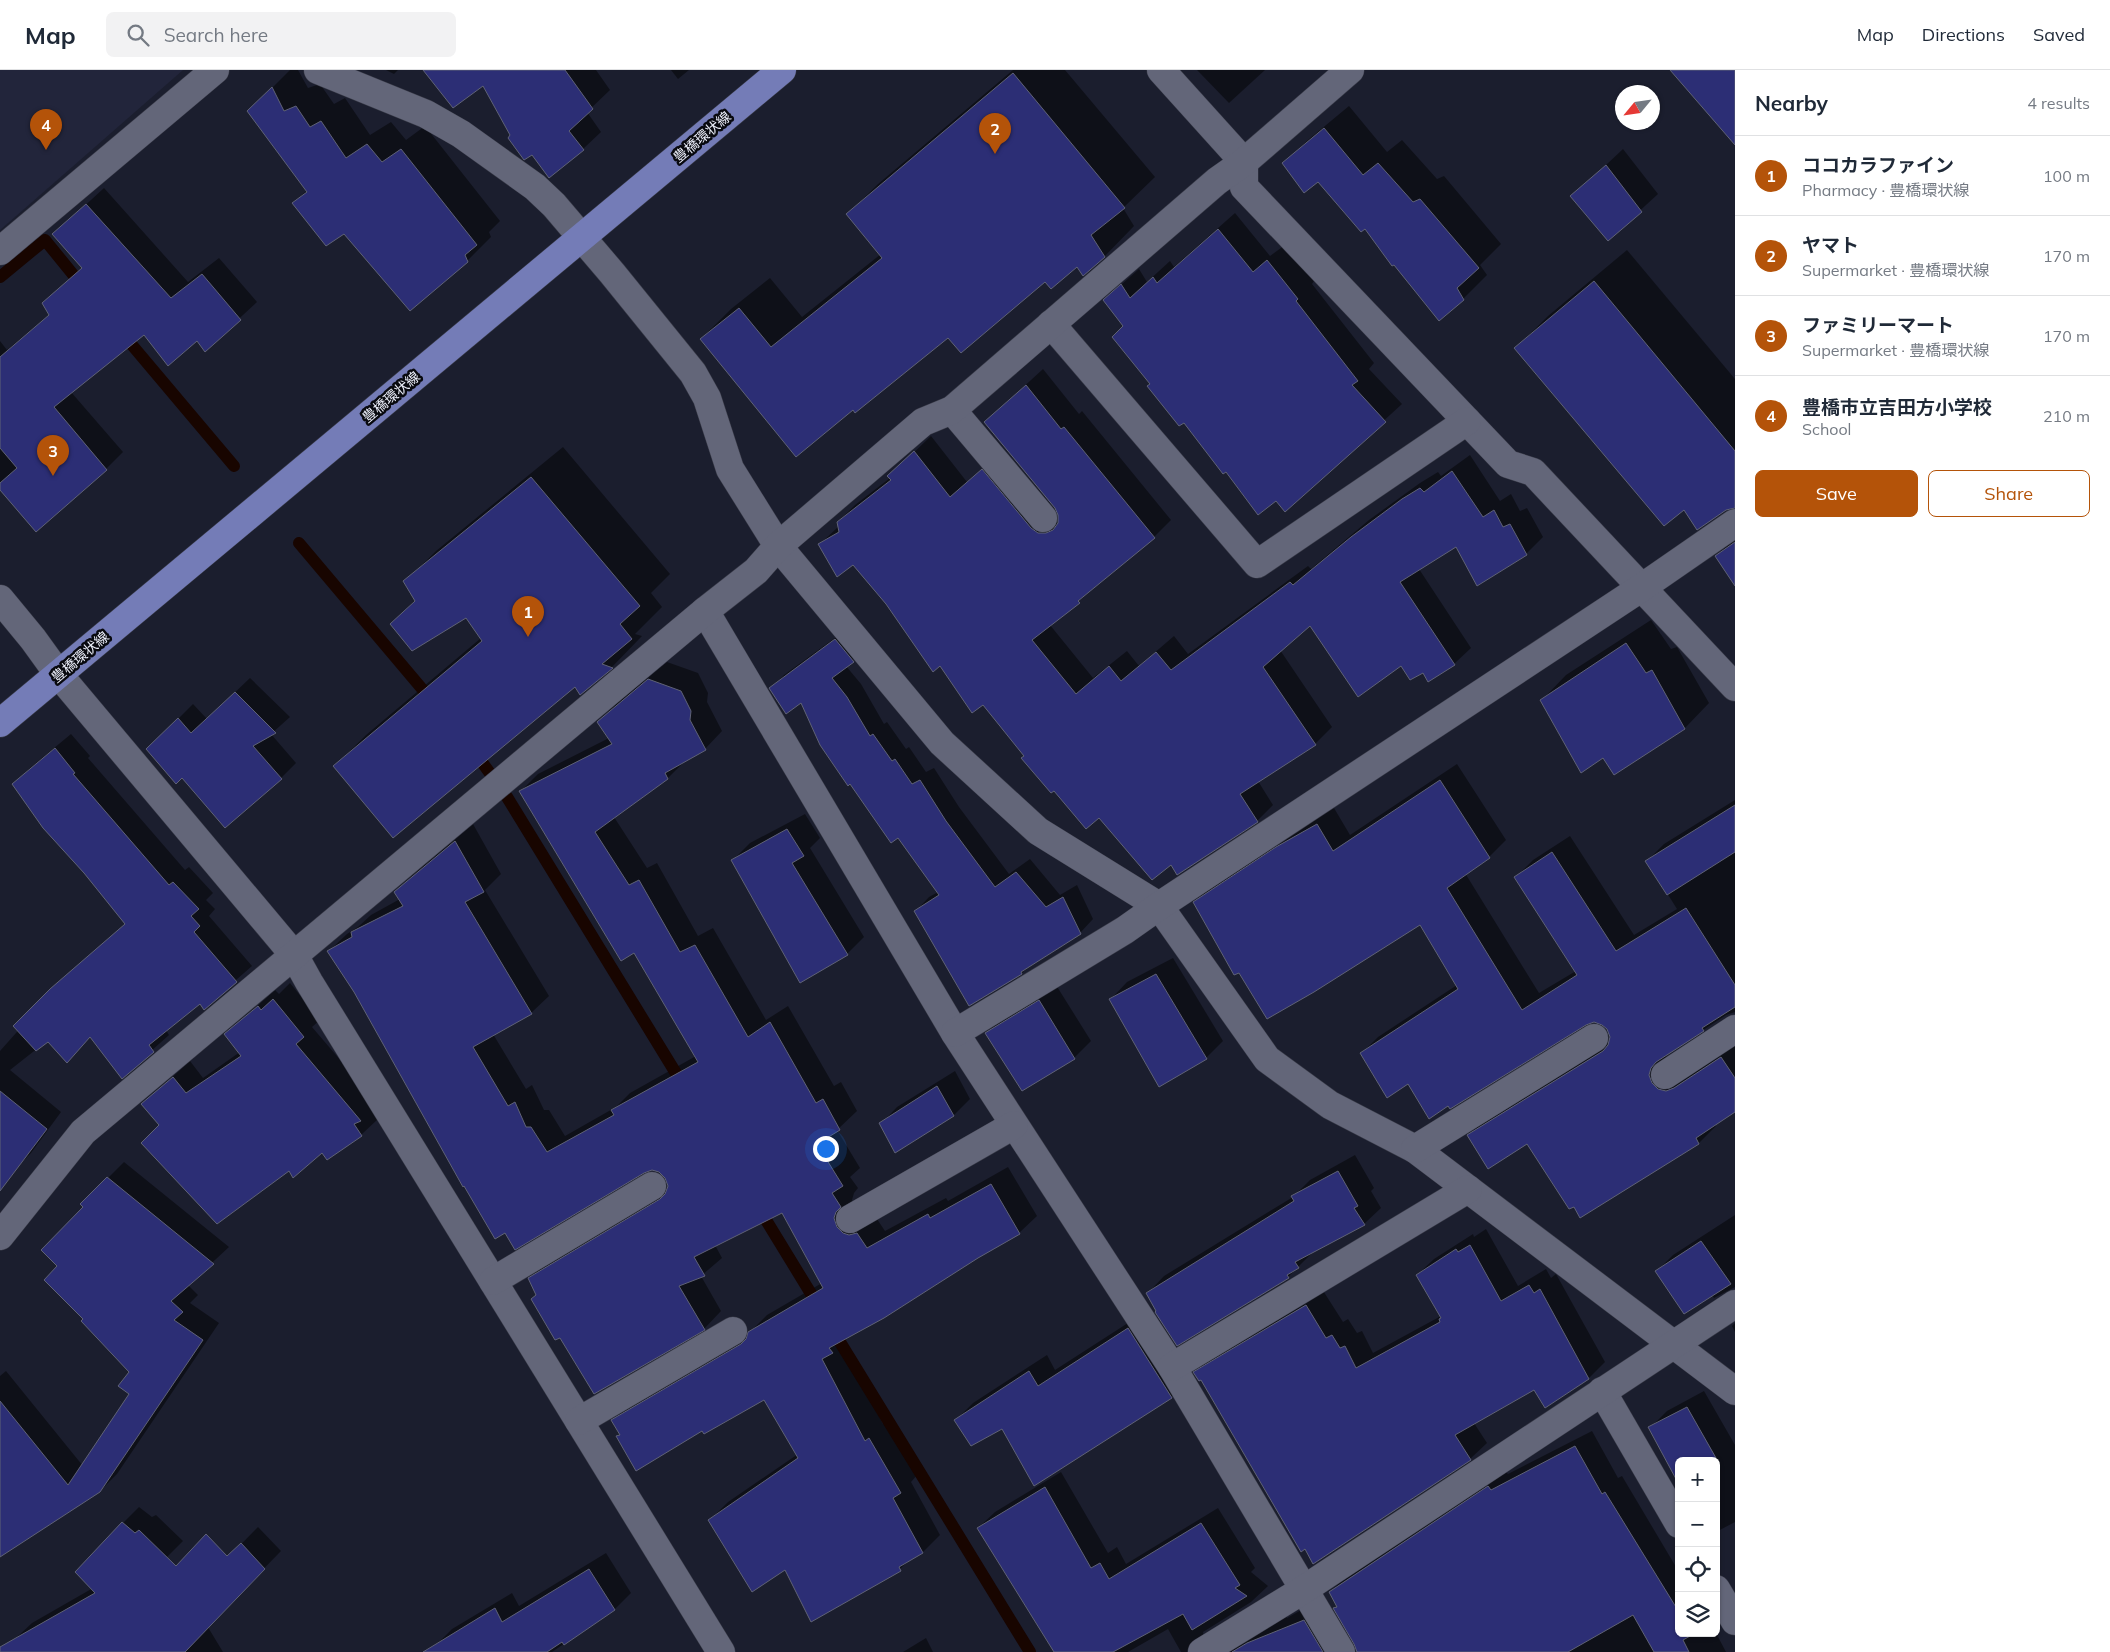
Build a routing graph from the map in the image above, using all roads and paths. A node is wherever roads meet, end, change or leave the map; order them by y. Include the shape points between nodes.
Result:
1 (215, 70) edge
2 (318, 70) edge
3 (782, 70) edge
4 (1161, 70) edge
5 (1350, 70) edge
6 (1244, 162) junction
7 (582, 237) junction
8 (0, 251) edge
9 (1051, 324) junction
10 (952, 410) junction
11 (1468, 421) junction
12 (1043, 518) dead end
13 (1735, 524) edge
14 (778, 546) junction
15 (1641, 588) junction
16 (0, 599) edge
17 (705, 611) junction
18 (59, 675) junction
19 (1735, 687) edge
20 (0, 723) edge
21 (1159, 906) junction
22 (294, 955) junction
23 (1735, 1029) edge
24 (955, 1033) junction
25 (1594, 1038) dead end
26 (1665, 1075) dead end
27 (1014, 1124) junction
28 (1415, 1149) junction
29 (652, 1186) dead end
30 (1468, 1189) junction
31 (850, 1219) dead end
32 (0, 1236) edge
33 (493, 1281) junction
34 (1735, 1304) edge
35 (733, 1331) dead end
36 (1674, 1346) junction
37 (1172, 1368) junction
38 (1602, 1391) junction
39 (1735, 1391) edge
40 (579, 1421) junction
41 (1675, 1517) edge
42 (1303, 1590) junction
43 (1718, 1592) edge
44 (1735, 1621) edge
45 (721, 1652) edge
46 (1202, 1652) edge
47 (1341, 1652) edge

1 - 8 street
2 - 7 street via 426,114 461,134 535,187
3 - 7 main road, 豊橋環状線
4 - 6 street
5 - 6 street
6 - 9 street via 1217,181
6 - 11 street via 1244,187
7 - 14 street via 693,373 707,398 730,469
7 - 18 main road, 豊橋環状線
9 - 10 street
9 - 11 street via 1257,564
10 - 12 street
10 - 14 street via 923,422
11 - 15 street via 1508,464 1533,472
13 - 15 street
14 - 17 street via 756,571
14 - 21 street via 942,743 1038,831
15 - 19 street
15 - 21 street
16 - 18 street
17 - 22 street
17 - 24 street
18 - 20 main road, 豊橋環状線
18 - 22 street
21 - 24 street
21 - 28 street via 1267,1059 1330,1105
22 - 32 street via 83,1132
22 - 33 street
23 - 26 street
24 - 27 street
25 - 28 street
27 - 31 street
27 - 37 street
28 - 30 street
29 - 33 street
30 - 36 street
30 - 37 street
33 - 40 street
34 - 36 street
35 - 40 street
36 - 38 street
36 - 39 street
37 - 42 street
38 - 41 street
38 - 42 street
40 - 45 street
42 - 46 street
42 - 47 street
43 - 44 street

